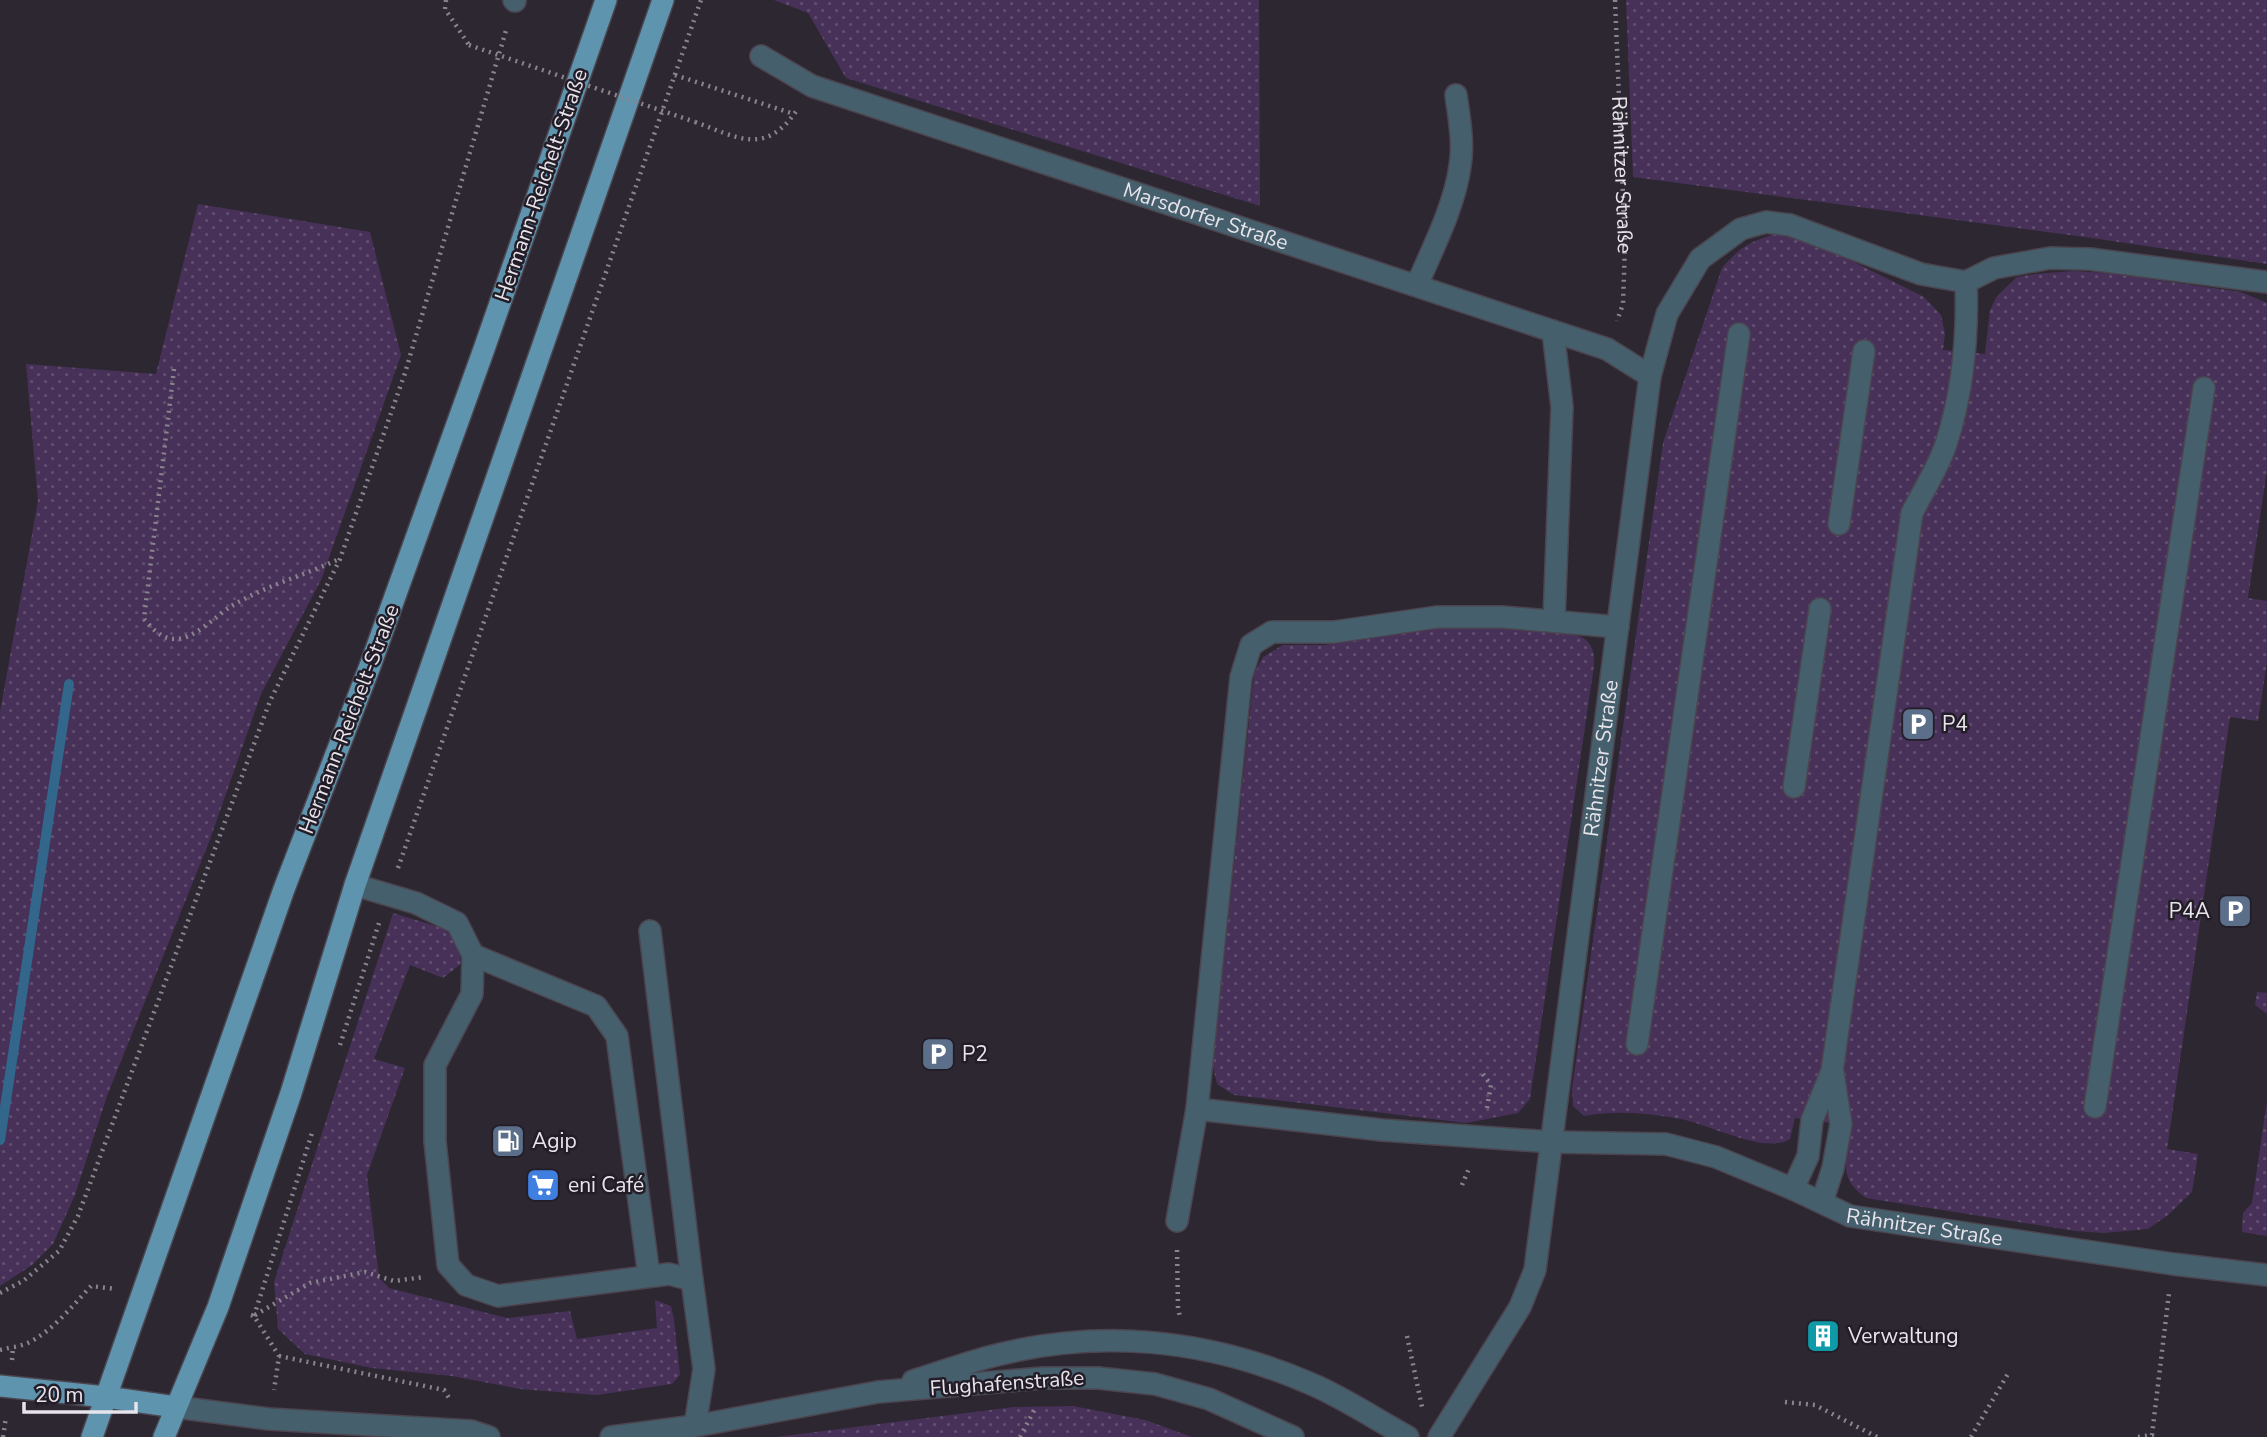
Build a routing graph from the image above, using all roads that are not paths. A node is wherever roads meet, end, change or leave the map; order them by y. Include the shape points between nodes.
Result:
1 (606, 0) edge
2 (663, 0) edge
3 (761, 56) dead end
4 (1456, 95) dead end
5 (1966, 282) junction
6 (2267, 282) edge
7 (1417, 285) junction
8 (1553, 331) junction
9 (1740, 334) dead end
10 (1864, 351) dead end
11 (1650, 376) junction
12 (2204, 388) dead end
13 (1839, 524) dead end
14 (1819, 609) dead end
15 (1554, 621) junction
16 (1618, 627) junction
17 (1794, 787) dead end
18 (355, 885) junction
19 (650, 931) dead end
20 (473, 955) junction
21 (1636, 1044) dead end
22 (1832, 1071) junction
23 (2095, 1107) dead end
24 (1197, 1109) junction
25 (1552, 1142) junction
26 (1793, 1189) junction
27 (1822, 1202) junction
28 (1177, 1221) road end
29 (2267, 1275) edge
30 (649, 1276) junction
31 (692, 1280) junction
32 (0, 1386) edge
33 (878, 1392) junction
34 (106, 1397) junction
35 (176, 1407) junction
36 (695, 1426) junction
37 (480, 1434) edge
38 (92, 1437) edge
39 (164, 1437) edge
40 (611, 1437) edge
41 (1293, 1437) edge
42 (1408, 1437) edge
43 (1439, 1437) edge

1 - 34 main road, Hermann-Reichelt-Straße via 370,666 284,889
2 - 18 main road
3 - 7 street, Marsdorfer Straße via 812,86
4 - 7 street via 1461,166
5 - 6 street via 1994,268 2050,258
5 - 11 street, Rähnitzer Straße via 1922,274 1790,225 1766,222 1741,229 1700,260 1687,281 1667,314
5 - 22 street via 1965,353 1954,412 1945,445 1912,513
7 - 8 street, Marsdorfer Straße
8 - 11 street, Marsdorfer Straße via 1607,349
8 - 15 street via 1562,407
9 - 21 street
10 - 13 street
11 - 16 street, Rähnitzer Straße
12 - 23 street
14 - 17 street
15 - 16 street
15 - 24 street via 1437,617 1334,632 1272,632 1251,645 1241,677
16 - 25 street, Rähnitzer Straße
18 - 20 street via 416,903 457,923
18 - 35 main road via 218,1307
19 - 31 street
20 - 30 street via 596,1006 617,1036
20 - 30 street via 472,994 435,1065 435,1141 448,1265 466,1285 498,1296
22 - 26 street via 1812,1120 1808,1156
22 - 27 street via 1841,1124
24 - 25 street via 1382,1130
24 - 28 street
25 - 26 street, Rähnitzer Straße via 1666,1144 1716,1157
25 - 43 street, Rähnitzer Straße via 1535,1270 1520,1307
26 - 27 street, Rähnitzer Straße
27 - 29 street, Rähnitzer Straße via 1850,1216
30 - 31 street via 670,1274
31 - 36 street via 704,1369
32 - 34 main road
33 - 36 street, Flughafenstraße
33 - 41 street, Flughafenstraße via 1043,1378 1154,1384 1209,1399
33 - 42 street, Flughafenstraße via 987,1357 1060,1343 1188,1345 1251,1360 1312,1384
34 - 35 main road
34 - 38 main road, Hermann-Reichelt-Straße
35 - 37 street via 269,1419
35 - 39 main road
36 - 40 street, Flughafenstraße

